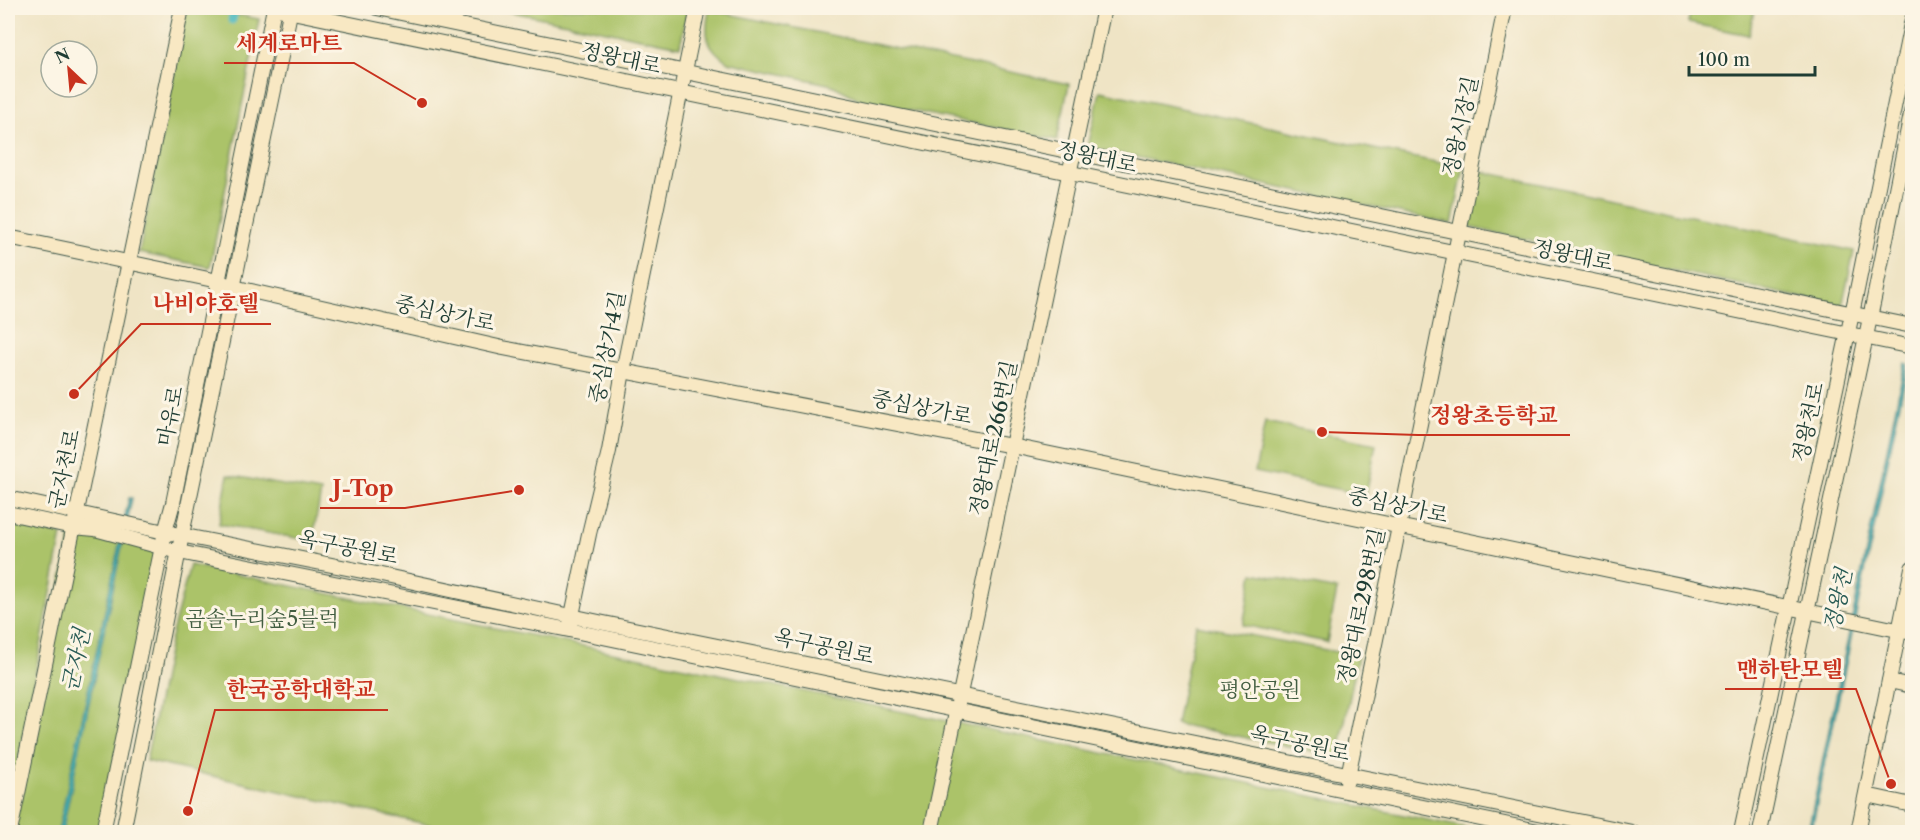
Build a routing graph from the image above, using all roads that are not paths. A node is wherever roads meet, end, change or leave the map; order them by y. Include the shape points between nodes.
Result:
1 (182, 8) edge
2 (274, 8) edge
3 (377, 8) edge
4 (698, 8) edge
5 (1104, 8) edge
6 (1505, 8) edge
7 (290, 9) edge
8 (1912, 19) edge
9 (685, 71) junction
10 (680, 92) junction
11 (1912, 109) edge
12 (1073, 152) junction
13 (1069, 172) junction
14 (1459, 232) junction
15 (8, 237) edge
16 (1455, 252) junction
17 (129, 262) junction
18 (218, 281) junction
19 (233, 287) junction
20 (1852, 314) junction
21 (1870, 318) junction
22 (1906, 325) edge
23 (1848, 333) junction
24 (1866, 337) junction
25 (1912, 347) edge
26 (623, 371) junction
27 (1012, 446) junction
28 (8, 498) edge
29 (8, 513) edge
30 (76, 513) junction
31 (1399, 526) junction
32 (74, 527) junction
33 (165, 532) junction
34 (142, 534) junction
35 (182, 535) junction
36 (162, 548) junction
37 (179, 552) junction
38 (1912, 574) edge
39 (1790, 608) junction
40 (1808, 612) junction
41 (572, 616) junction
42 (569, 630) junction
43 (1906, 632) edge
44 (1889, 681) junction
45 (1912, 686) edge
46 (960, 696) junction
47 (957, 712) junction
48 (1348, 775) junction
49 (1345, 792) junction
50 (1866, 795) junction
51 (1912, 805) edge
52 (10, 832) edge
53 (103, 832) edge
54 (123, 832) edge
55 (931, 832) edge
56 (1544, 832) edge
57 (1632, 832) edge
58 (1741, 832) edge
59 (1760, 832) edge
60 (1858, 832) edge

1 - 17 street, 군자천로
2 - 7 street, 정왕대로
2 - 18 street, 마유로
3 - 9 street, 정왕대로
4 - 9 street, 중심상가4길
5 - 12 street, 정왕대로266번길
6 - 14 street, 정왕시장길
7 - 10 street, 정왕대로
7 - 19 street, 마유로
8 - 20 street, 정왕천로
9 - 10 street, 중심상가4길
9 - 12 street, 정왕대로
10 - 13 street, 정왕대로
10 - 26 street, 중심상가4길
11 - 21 street, 정왕천로
12 - 13 street, 정왕대로266번길
12 - 14 street, 정왕대로
13 - 16 street, 정왕대로
13 - 27 street, 정왕대로266번길
14 - 16 street, 정왕시장길
14 - 20 street, 정왕대로
15 - 17 street, 중심상가로
16 - 23 street, 정왕대로
16 - 31 street, 정왕대로298번길
17 - 18 street, 중심상가로
17 - 30 street, 군자천로
18 - 19 street, 중심상가로
18 - 33 street, 마유로
19 - 26 street, 중심상가로
19 - 35 street, 마유로
20 - 21 street, 정왕대로
20 - 23 street, 정왕천로
21 - 22 street, 정왕대로
21 - 24 street, 정왕천로
23 - 24 street, 정왕대로
23 - 39 street, 정왕천로
24 - 25 street, 정왕대로
24 - 40 street, 정왕천로
26 - 27 street, 중심상가로
26 - 41 street, 중심상가4길
27 - 31 street, 중심상가로
27 - 46 street, 정왕대로266번길
28 - 30 street, 옥구공원로
29 - 32 street, 옥구공원로
30 - 32 street, 군자천로
30 - 34 street, 옥구공원로
31 - 39 street, 중심상가로
31 - 48 street, 정왕대로298번길
32 - 34 street, 옥구공원로
32 - 52 street, 군자천로
33 - 34 street, 옥구공원로
33 - 35 street, 옥구공원로
33 - 36 street, 마유로
34 - 36 street, 옥구공원로
35 - 37 street, 마유로
35 - 41 street, 옥구공원로
36 - 37 street, 옥구공원로
36 - 53 street, 마유로
37 - 42 street, 옥구공원로
37 - 54 street, 마유로
38 - 43 street
39 - 40 street, 중심상가로
39 - 58 street, 정왕천로
40 - 43 street, 중심상가로
40 - 59 street, 정왕천로
41 - 42 street, 중심상가4길
41 - 46 street, 옥구공원로
42 - 47 street, 옥구공원로
43 - 44 street
44 - 45 street
44 - 50 street
46 - 47 street, 정왕대로266번길
46 - 48 street, 옥구공원로
47 - 49 street, 옥구공원로
47 - 55 street, 정왕대로266번길
48 - 49 street, 정왕대로298번길
48 - 57 street, 옥구공원로
49 - 56 street, 옥구공원로
50 - 51 street
50 - 60 street

